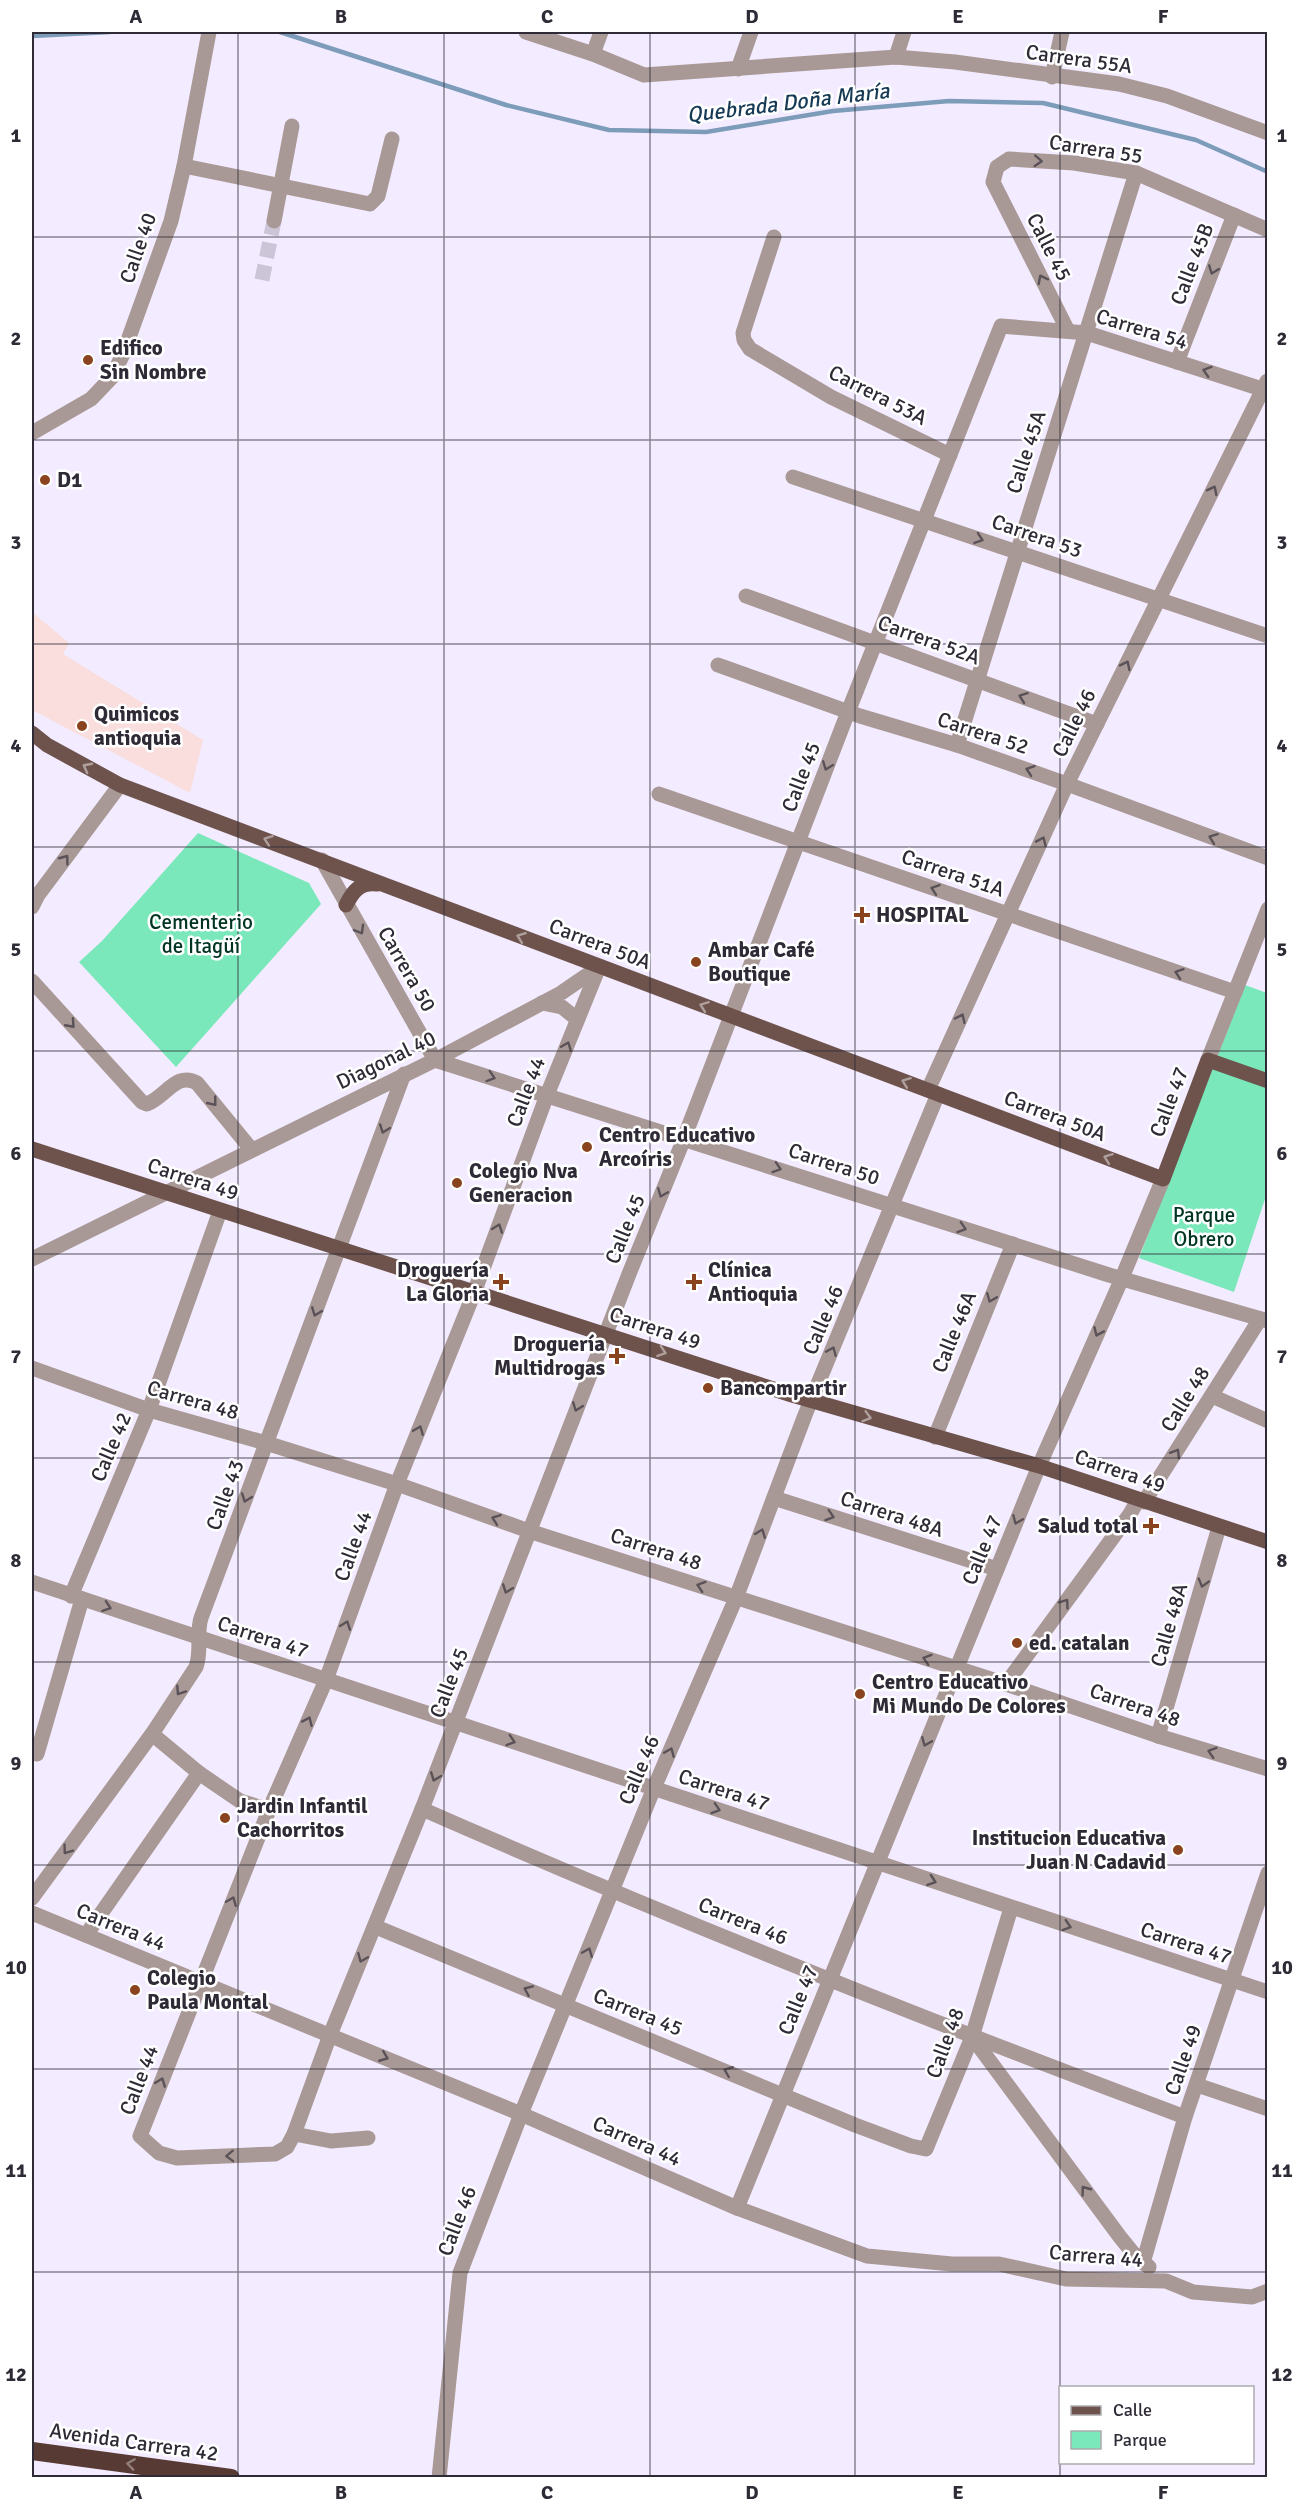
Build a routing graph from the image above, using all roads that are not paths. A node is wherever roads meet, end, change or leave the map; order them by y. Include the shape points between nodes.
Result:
1 (209, 32) edge
2 (526, 32) edge
3 (602, 32) edge
4 (751, 32) edge
5 (904, 32) edge
6 (1062, 32) edge
7 (593, 54) junction
8 (896, 57) junction
9 (738, 69) junction
10 (1052, 77) junction
11 (292, 126) dead end
12 (1268, 133) edge
13 (392, 139) dead end
14 (184, 166) junction
15 (1136, 173) junction
16 (993, 182) joint
17 (281, 186) junction
18 (1234, 215) junction
19 (274, 221) tunnel mouth
20 (1268, 230) edge
21 (774, 237) dead end
22 (1000, 326) joint
23 (1068, 331) junction
24 (1087, 333) junction
25 (1177, 362) junction
26 (1266, 387) edge
27 (32, 434) edge
28 (950, 455) junction
29 (793, 477) dead end
30 (924, 521) junction
31 (1016, 552) junction
32 (746, 596) dead end
33 (1158, 599) junction
34 (1268, 636) edge
35 (875, 643) junction
36 (718, 665) dead end
37 (976, 679) junction
38 (848, 712) junction
39 (1097, 724) junction
40 (32, 733) edge
41 (957, 745) junction
42 (1067, 784) junction
43 (120, 785) junction
44 (659, 794) dead end
45 (799, 842) junction
46 (1268, 858) edge
47 (322, 860) junction
48 (380, 884) junction
49 (346, 905) junction
50 (32, 907) edge
51 (1268, 909) edge
52 (1008, 915) junction
53 (599, 967) junction
54 (32, 981) edge
55 (1235, 992) junction
56 (542, 1003) junction
57 (731, 1016) junction
58 (577, 1019) junction
59 (435, 1060) junction
60 (1208, 1060) junction
61 (404, 1074) junction
62 (1268, 1081) edge
63 (933, 1092) junction
64 (547, 1095) junction
65 (684, 1139) junction
66 (32, 1149) edge
67 (251, 1149) junction
68 (1163, 1179) junction
69 (164, 1193) junction
70 (894, 1206) junction
71 (220, 1211) junction
72 (1012, 1244) junction
73 (339, 1250) junction
74 (32, 1259) edge
75 (1122, 1279) junction
76 (474, 1293) junction
77 (1264, 1320) edge
78 (606, 1333) junction
79 (32, 1368) edge
80 (1212, 1396) junction
81 (811, 1401) junction
82 (149, 1410) junction
83 (1268, 1421) edge
84 (935, 1437) junction
85 (266, 1443) junction
86 (1039, 1466) junction
87 (398, 1484) junction
88 (774, 1498) junction
89 (1141, 1501) junction
90 (1220, 1527) junction
91 (529, 1531) junction
92 (1268, 1542) edge
93 (997, 1569) junction
94 (32, 1582) edge
95 (77, 1597) junction
96 (736, 1598) junction
97 (198, 1638) junction
98 (957, 1668) junction
99 (326, 1680) junction
100 (1006, 1684) junction
101 (456, 1723) junction
102 (152, 1734) junction
103 (1158, 1736) junction
104 (37, 1754) dead end
105 (1268, 1769) edge
106 (199, 1773) junction
107 (654, 1788) junction
108 (422, 1809) junction
109 (269, 1810) junction
110 (877, 1862) junction
111 (1268, 1873) edge
112 (613, 1891) junction
113 (32, 1898) edge
114 (1011, 1908) junction
115 (32, 1913) edge
116 (376, 1927) junction
117 (86, 1935) junction
118 (829, 1978) junction
119 (1232, 1980) junction
120 (200, 1982) junction
121 (1268, 1992) edge
122 (566, 2006) junction
123 (330, 2035) junction
124 (972, 2037) junction
125 (1197, 2085) junction
126 (782, 2093) junction
127 (1268, 2109) edge
128 (521, 2114) junction
129 (1185, 2117) junction
130 (885, 2136) joint
131 (368, 2138) dead end
132 (290, 2141) junction
133 (737, 2208) junction
134 (1143, 2263) junction
135 (1166, 2281) junction
136 (1268, 2291) edge
137 (32, 2451) edge
138 (231, 2478) edge
139 (439, 2478) edge

1 - 14 street, Calle 40
2 - 7 street, Carrera 55A
3 - 7 street
4 - 9 street
5 - 8 street
6 - 10 street
7 - 9 street, Carrera 55A via 644,75
8 - 9 street, Carrera 55A
8 - 10 street, Carrera 55A
10 - 12 street, Carrera 55A via 1119,84 1167,96
11 - 17 street
13 - 17 street via 378,196 370,204
14 - 17 street
14 - 27 street, Calle 40 via 171,221 112,377 92,399
16 -> 15 street, Carrera 55 via 997,167 1008,159 1074,163
15 - 18 street, Carrera 55
15 - 24 street, Calle 45A
23 -> 16 street, Calle 45
17 - 19 street
18 - 20 street, Carrera 55
18 -> 25 street, Calle 45B
21 - 28 street, Carrera 53A via 743,333 750,349 831,397
22 - 23 street, Carrera 54
22 - 28 street, Calle 45
23 - 24 street, Carrera 54
24 - 25 street, Carrera 54
24 - 31 street, Calle 45A
26 -> 25 street, Carrera 54
33 -> 26 street, Calle 46
28 - 30 street, Calle 45
29 - 30 street, Carrera 53
30 -> 31 street, Carrera 53
30 - 35 street, Calle 45
31 - 33 street, Carrera 53
31 - 37 street, Calle 45A
32 - 35 street, Carrera 52A
33 - 34 street, Carrera 53
39 -> 33 street, Calle 46
35 - 37 street, Carrera 52A
35 - 38 street, Calle 45
36 - 38 street, Carrera 52
39 -> 37 street, Carrera 52A
37 - 41 street, Calle 45A
38 - 41 street, Carrera 52
38 -> 45 street, Calle 45
39 - 42 street, Calle 46
43 -> 40 main road, Carrera 50A
42 -> 41 street, Carrera 52
46 -> 42 street, Carrera 52
52 -> 42 street, Calle 46
47 -> 43 main road, Carrera 50A
50 -> 43 street
44 - 45 street, Carrera 51A
52 -> 45 street, Carrera 51A
45 - 57 street, Calle 45
47 - 48 main road, Carrera 50A
47 - 49 street, Carrera 50
48 - 49 main road via 359,886
53 -> 48 main road, Carrera 50A
49 -> 59 street, Carrera 50
51 - 55 street, Calle 47
55 -> 52 street, Carrera 51A
63 -> 52 street, Calle 46
53 - 56 street, Diagonal 40
57 -> 53 main road, Carrera 50A
53 - 58 street, Calle 44
54 -> 67 street via 142,1102 154,1101 182,1079 189,1079 197,1083
55 - 60 street, Calle 47
56 - 58 street via 562,1007
56 - 59 street, Diagonal 40
63 -> 57 main road, Carrera 50A
57 - 65 street, Calle 45
64 -> 58 street, Calle 44
59 - 61 street, Diagonal 40
59 -> 64 street, Carrera 50
60 - 62 main road
60 - 68 main road, Calle 47
61 - 67 street, Diagonal 40
61 -> 73 street, Calle 43
68 -> 63 main road, Carrera 50A
63 - 70 street, Calle 46
64 - 65 street, Carrera 50
76 -> 64 street, Calle 44
65 -> 70 street, Carrera 50
65 -> 78 street, Calle 45
66 - 69 main road, Carrera 49
67 - 69 street, Diagonal 40
68 - 75 street, Calle 47
69 - 71 main road, Carrera 49
69 - 74 street, Diagonal 40
70 -> 72 street, Carrera 50
81 -> 70 street, Calle 46
71 - 73 main road, Carrera 49
71 - 82 street, Calle 42
72 - 75 street, Carrera 50
72 -> 84 street, Calle 46A
73 - 76 main road, Carrera 49
73 -> 85 street, Calle 43
75 - 77 street, Carrera 50
75 -> 86 street, Calle 47
76 - 78 main road, Carrera 49
87 -> 76 street, Calle 44
77 - 80 street, Calle 48
78 -> 81 main road, Carrera 49
78 -> 91 street, Calle 45
79 - 82 street, Carrera 48
80 - 83 street
89 -> 80 street, Calle 48
81 -> 84 main road, Carrera 49
81 - 88 street, Calle 46
82 - 85 street, Carrera 48
82 - 95 street, Calle 42
84 - 86 main road, Carrera 49
85 - 87 street, Carrera 48
85 -> 97 street, Calle 43 via 201,1618
86 - 89 main road, Carrera 49
86 -> 93 street, Calle 47
91 -> 87 street, Carrera 48
99 -> 87 street, Calle 44
88 -> 93 street, Carrera 48A
96 -> 88 street, Calle 46
89 - 90 main road, Carrera 49
100 -> 89 street, Calle 48
90 - 92 main road, Carrera 49
90 -> 103 street, Calle 48A
96 -> 91 street, Carrera 48
91 -> 101 street, Calle 45
93 - 98 street, Calle 47
94 - 95 street, Carrera 47
95 -> 97 street, Carrera 47
95 - 104 street, Calle 42
98 -> 96 street, Carrera 48
107 -> 96 street, Calle 46
97 - 99 street, Carrera 47
97 -> 102 street, Calle 43 via 196,1667
98 - 100 street, Carrera 48
98 -> 110 street, Calle 47
99 - 101 street, Carrera 47
109 -> 99 street, Calle 44
100 - 103 street, Carrera 48
101 -> 107 street, Carrera 47
101 -> 108 street, Calle 45
102 - 106 street
102 -> 113 street, Calle 43
105 -> 103 street, Carrera 48
106 - 109 street via 240,1801
106 - 117 street
107 -> 110 street, Carrera 47
107 - 112 street, Calle 46
108 - 112 street, Carrera 46
108 - 116 street, Calle 45
120 -> 109 street, Calle 44
110 -> 114 street, Carrera 47
110 - 118 street, Calle 47
111 - 119 street, Calle 49
112 - 118 street, Carrera 46
122 -> 112 street, Calle 46
114 -> 119 street, Carrera 47
114 - 124 street, Calle 48
115 - 117 street, Carrera 44
122 -> 116 street, Carrera 45
116 -> 123 street, Calle 45
117 - 120 street, Carrera 44
118 - 124 street, Carrera 46
118 - 126 street, Calle 47
119 - 121 street, Carrera 47
119 - 125 street, Calle 49
120 - 123 street, Carrera 44
132 -> 120 street, Calle 44 via 275,2154 177,2158 159,2153 140,2136
126 -> 122 street, Carrera 45
122 - 128 street, Calle 46
123 -> 128 street, Carrera 44
123 - 132 street, Calle 45
124 - 129 street, Carrera 46
124 - 130 street, Calle 48 via 926,2149
134 -> 124 street
125 - 127 street
125 - 129 street, Calle 49
126 - 130 street, Carrera 45
126 - 133 street, Calle 47
128 - 133 street, Carrera 44
128 - 139 street, Calle 46 via 460,2272
129 - 134 street, Calle 49
131 - 132 street
133 - 135 street, Carrera 44 via 877,2258 999,2264 1066,2279
134 - 135 street
135 - 136 street, Carrera 44 via 1193,2292 1252,2297
138 -> 137 highway, Avenida Carrera 42

